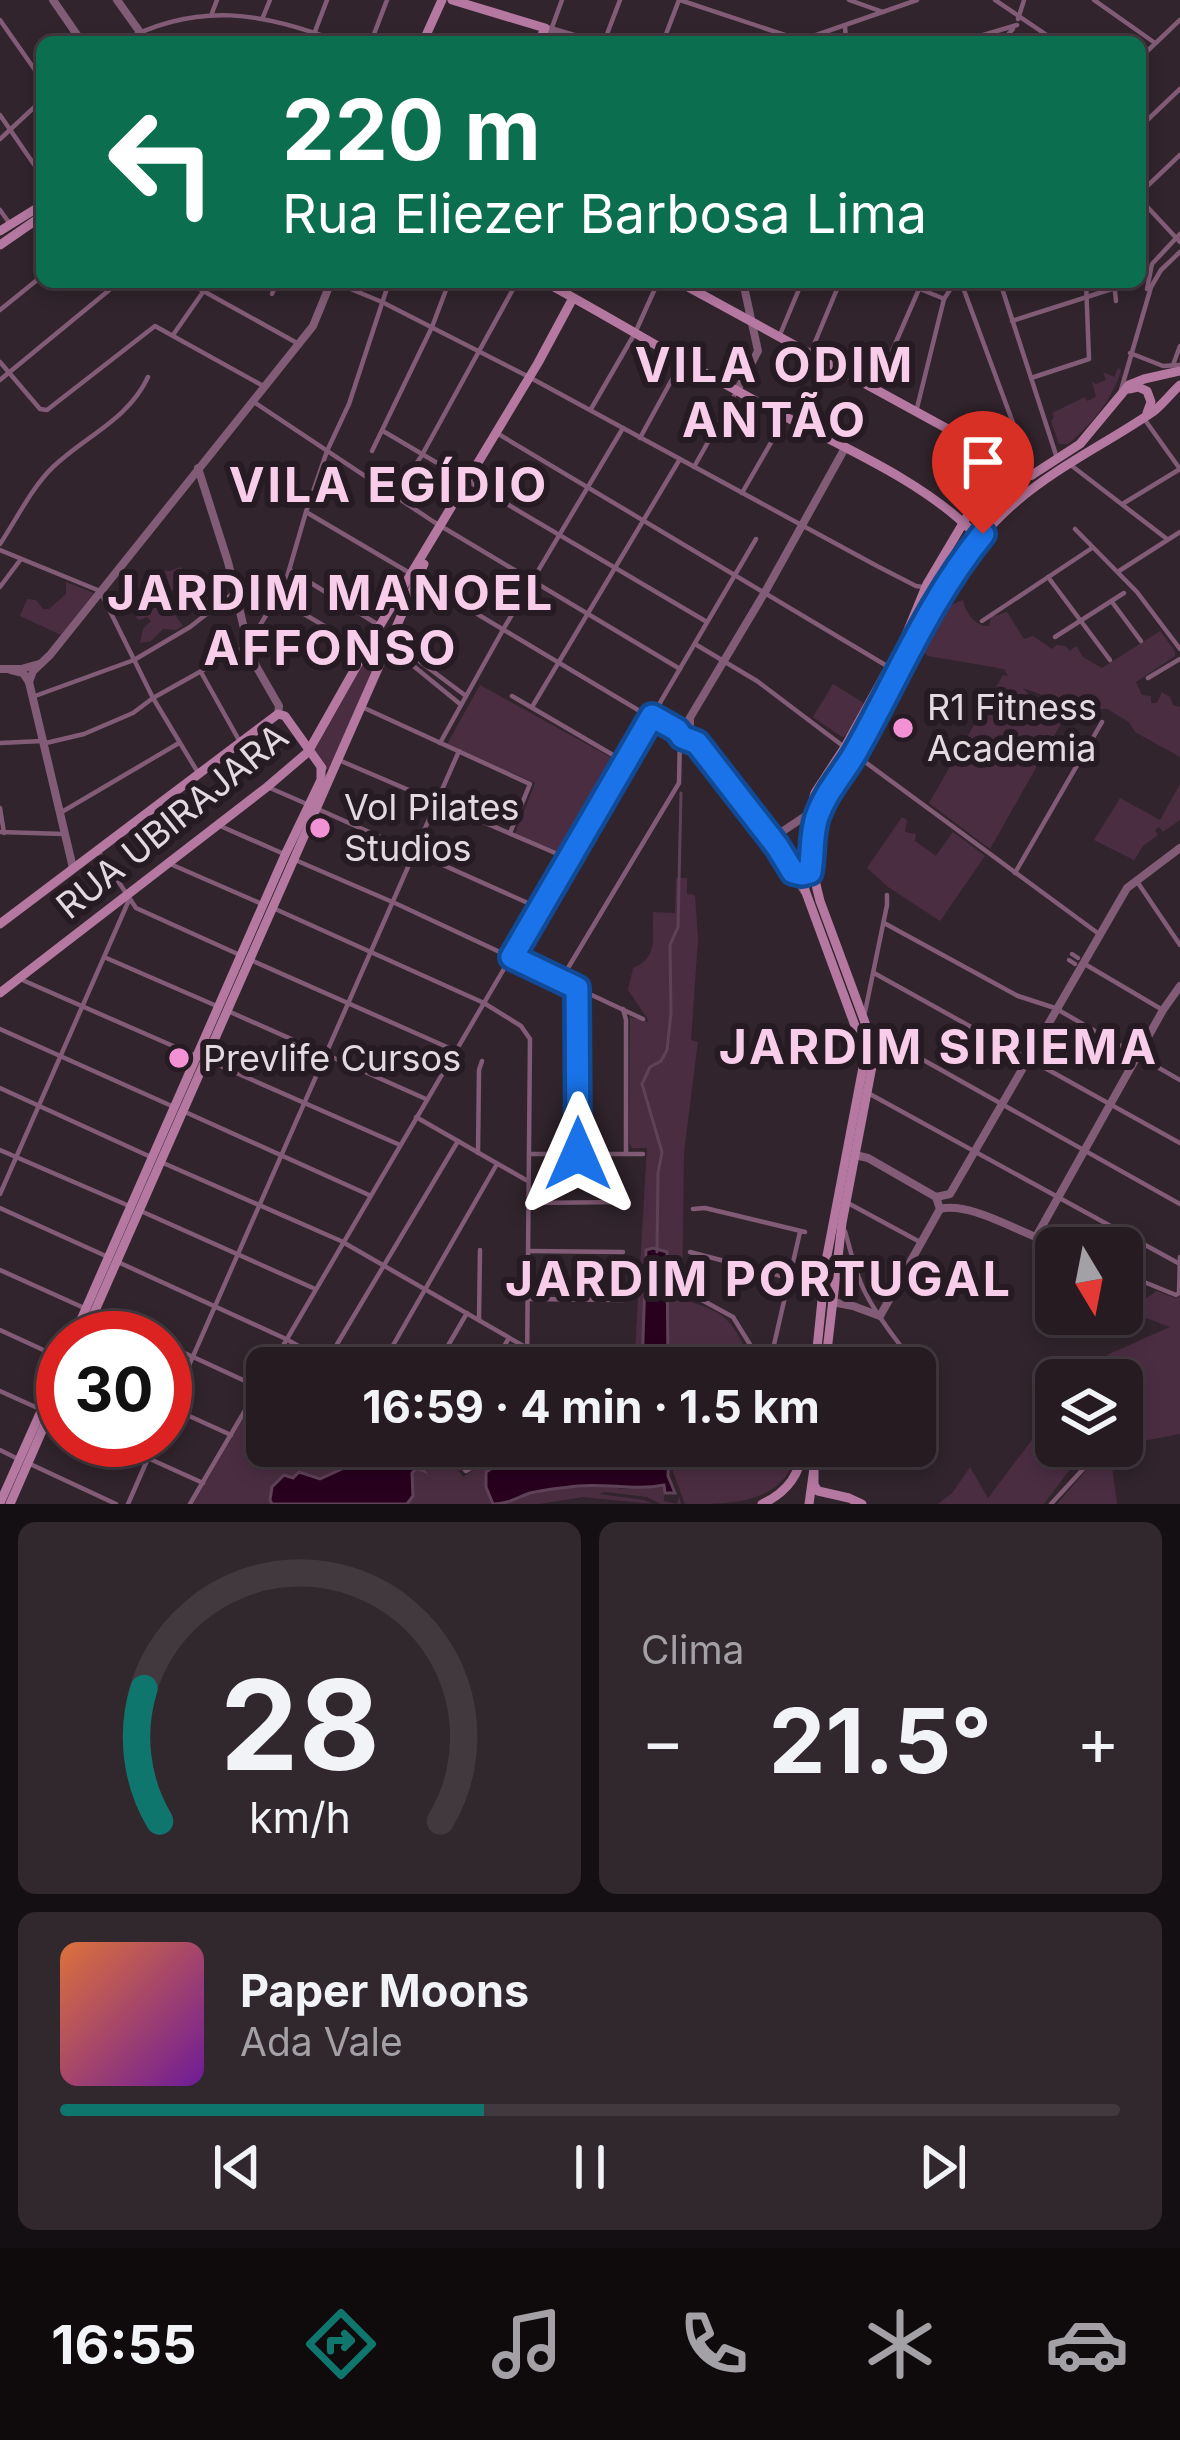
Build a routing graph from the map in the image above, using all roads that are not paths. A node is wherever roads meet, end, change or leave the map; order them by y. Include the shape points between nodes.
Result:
1 (53, 0) edge
2 (117, 0) edge
3 (217, 0) edge
4 (270, 0) edge
5 (327, 0) edge
6 (387, 0) edge
7 (442, 0) edge
8 (452, 0) edge
9 (502, 0) edge
10 (562, 0) edge
11 (620, 0) edge
12 (680, 0) edge
13 (849, 0) edge
14 (917, 0) edge
15 (995, 0) edge
16 (1024, 0) edge
17 (1094, 0) edge
18 (869, 7) junction
19 (883, 12) junction
20 (212, 13) junction
21 (497, 14) junction
22 (871, 16) junction
23 (263, 17) junction
24 (0, 20) edge
25 (1018, 21) junction
26 (1179, 23) edge
27 (845, 26) junction
28 (548, 29) junction
29 (140, 32) junction
30 (314, 32) junction
31 (779, 33) junction
32 (78, 36) edge
33 (132, 36) edge
34 (143, 36) edge
35 (312, 36) edge
36 (325, 36) edge
37 (372, 36) edge
38 (426, 36) edge
39 (543, 36) edge
40 (572, 36) edge
41 (606, 36) edge
42 (665, 36) edge
43 (780, 36) edge
44 (786, 36) edge
45 (814, 36) edge
46 (846, 36) edge
47 (1003, 36) edge
48 (1046, 36) edge
49 (1144, 36) edge
50 (1146, 38) edge
51 (1155, 44) junction
52 (1146, 52) edge
53 (36, 71) edge
54 (1180, 89) edge
55 (36, 106) edge
56 (0, 115) edge
57 (1146, 121) edge
58 (10, 130) junction
59 (0, 139) edge
60 (1180, 155) edge
61 (36, 167) edge
62 (1146, 190) edge
63 (1146, 202) edge
64 (36, 209) edge
65 (0, 210) edge
66 (36, 220) edge
67 (5, 228) edge
68 (1179, 238) edge
69 (0, 245) edge
70 (1180, 252) edge
71 (36, 281) edge
72 (112, 288) edge
73 (197, 288) edge
74 (274, 288) edge
75 (329, 288) edge
76 (347, 288) edge
77 (387, 288) edge
78 (446, 288) edge
79 (514, 288) edge
80 (556, 288) edge
81 (655, 288) edge
82 (690, 288) edge
83 (744, 288) edge
84 (799, 288) edge
85 (838, 288) edge
86 (949, 288) edge
87 (960, 288) edge
88 (1002, 288) edge
89 (1086, 288) edge
90 (1107, 288) edge
91 (1114, 288) edge
92 (920, 289) joint
93 (203, 292) junction
94 (272, 294) dead end
95 (1086, 297) junction
96 (1147, 297) junction
97 (573, 298) junction
98 (944, 299) junction
99 (1116, 301) dead end
100 (382, 302) junction
101 (0, 310) edge
102 (1012, 321) junction
103 (753, 322) junction
104 (432, 327) junction
105 (635, 333) junction
106 (173, 334) junction
107 (779, 337) junction
108 (298, 344) junction
109 (1180, 351) edge
110 (479, 352) junction
111 (1130, 353) junction
112 (810, 354) junction
113 (682, 361) junction
114 (0, 362) edge
115 (1178, 367) edge
116 (9, 372) junction
117 (148, 377) dead end
118 (529, 377) junction
119 (1031, 379) junction
120 (0, 380) edge
121 (1180, 385) edge
122 (265, 387) junction
123 (876, 389) junction
124 (736, 391) junction
125 (1117, 401) junction
126 (254, 402) junction
127 (590, 411) junction
128 (916, 412) junction
129 (785, 417) junction
130 (1143, 417) junction
131 (623, 428) junction
132 (382, 431) junction
133 (495, 432) junction
134 (640, 438) junction
135 (844, 448) junction
136 (327, 451) junction
137 (372, 451) dead end
138 (422, 455) junction
139 (680, 459) junction
140 (1064, 462) junction
141 (694, 467) junction
142 (198, 468) junction
143 (1180, 469) edge
144 (1032, 475) junction
145 (466, 480) junction
146 (589, 488) junction
147 (992, 490) junction
148 (742, 493) junction
149 (394, 497) junction
150 (1118, 502) junction
151 (1129, 502) junction
152 (946, 507) junction
153 (1130, 511) junction
154 (306, 512) junction
155 (1000, 518) junction
156 (644, 520) junction
157 (963, 521) junction
158 (440, 526) junction
159 (803, 526) junction
160 (1075, 529) dead end
161 (986, 530) junction
162 (1180, 532) edge
163 (561, 536) junction
164 (756, 539) dead end
165 (1167, 539) junction
166 (948, 545) junction
167 (0, 547) edge
168 (1092, 548) junction
169 (21, 559) junction
170 (615, 568) junction
171 (290, 570) junction
172 (1119, 571) junction
173 (736, 574) junction
174 (415, 576) junction
175 (1048, 577) junction
176 (533, 582) junction
177 (927, 584) junction
178 (0, 587) edge
179 (100, 591) junction
180 (236, 591) junction
181 (765, 592) junction
182 (1124, 593) dead end
183 (277, 598) junction
184 (1112, 601) junction
185 (587, 614) junction
186 (1082, 620) junction
187 (982, 621) dead end
188 (707, 622) junction
189 (504, 628) junction
190 (376, 632) junction
191 (1055, 637) dead end
192 (1141, 641) dead end
193 (390, 643) junction
194 (695, 644) junction
195 (248, 645) junction
196 (1180, 649) edge
197 (366, 650) junction
198 (1180, 659) edge
199 (134, 660) junction
200 (1110, 660) dead end
201 (560, 661) junction
202 (725, 661) junction
203 (40, 664) junction
204 (5, 669) edge
205 (680, 669) junction
206 (887, 670) junction
207 (200, 672) junction
208 (1148, 678) dead end
209 (29, 682) junction
210 (466, 696) junction
211 (512, 696) dead end
212 (33, 697) junction
213 (153, 698) junction
214 (460, 704) junction
215 (362, 706) junction
216 (532, 707) junction
217 (278, 714) junction
218 (652, 716) junction
219 (690, 719) junction
220 (1102, 722) dead end
221 (681, 735) junction
222 (43, 740) junction
223 (240, 742) junction
224 (440, 742) junction
225 (0, 743) edge
226 (179, 743) junction
227 (697, 743) junction
228 (850, 750) junction
229 (459, 751) junction
230 (308, 752) junction
231 (338, 759) junction
232 (625, 762) junction
233 (321, 767) junction
234 (199, 774) junction
235 (330, 776) junction
236 (267, 787) junction
237 (437, 802) junction
238 (312, 807) junction
239 (0, 808) edge
240 (59, 813) junction
241 (807, 815) junction
242 (218, 825) junction
243 (2, 832) edge
244 (510, 833) junction
245 (64, 834) junction
246 (774, 843) junction
247 (1180, 849) edge
248 (98, 851) junction
249 (415, 852) junction
250 (289, 856) junction
251 (568, 858) junction
252 (168, 863) junction
253 (74, 870) junction
254 (802, 872) junction
255 (1015, 873) junction
256 (1136, 880) junction
257 (887, 895) dead end
258 (128, 898) junction
259 (814, 900) junction
260 (393, 902) junction
261 (269, 906) junction
262 (539, 908) junction
263 (884, 923) junction
264 (0, 924) edge
265 (1099, 934) junction
266 (1180, 945) edge
267 (370, 952) junction
268 (104, 957) junction
269 (512, 957) junction
270 (246, 958) junction
271 (1075, 960) junction
272 (874, 973) junction
273 (547, 974) junction
274 (20, 978) junction
275 (561, 980) junction
276 (1180, 986) edge
277 (558, 988) junction
278 (577, 988) junction
279 (585, 991) junction
280 (0, 994) edge
281 (348, 1004) junction
282 (484, 1004) junction
283 (82, 1006) junction
284 (1055, 1008) junction
285 (224, 1009) junction
286 (622, 1009) junction
287 (1163, 1010) junction
288 (578, 1016) junction
289 (643, 1019) dead end
290 (865, 1020) junction
291 (0, 1029) edge
292 (886, 1039) junction
293 (456, 1051) junction
294 (873, 1052) junction
295 (326, 1054) junction
296 (1137, 1055) junction
297 (60, 1056) junction
298 (1027, 1057) junction
299 (201, 1058) junction
300 (482, 1060) dead end
301 (1180, 1080) edge
302 (0, 1088) edge
303 (868, 1094) junction
304 (427, 1100) junction
305 (304, 1103) junction
306 (1001, 1104) junction
307 (1111, 1105) junction
308 (39, 1106) junction
309 (178, 1109) junction
310 (416, 1117) junction
311 (458, 1141) junction
312 (1180, 1143) edge
313 (400, 1144) junction
314 (0, 1150) edge
315 (1084, 1150) junction
316 (973, 1151) junction
317 (478, 1153) junction
318 (527, 1154) junction
319 (578, 1154) junction
320 (626, 1154) junction
321 (643, 1154) dead end
322 (281, 1155) junction
323 (16, 1157) junction
324 (850, 1158) junction
325 (157, 1160) junction
326 (497, 1164) junction
327 (528, 1181) junction
328 (0, 1194) edge
329 (369, 1195) junction
330 (936, 1197) junction
331 (1057, 1198) junction
332 (622, 1202) dead end
333 (846, 1202) junction
334 (528, 1203) junction
335 (1180, 1204) edge
336 (260, 1205) junction
337 (0, 1208) edge
338 (135, 1209) junction
339 (693, 1209) dead end
340 (940, 1209) junction
341 (842, 1223) junction
342 (1042, 1227) edge
343 (1035, 1238) edge
344 (341, 1241) junction
345 (921, 1242) junction
346 (480, 1250) dead end
347 (528, 1251) junction
348 (622, 1252) dead end
349 (690, 1252) dead end
350 (238, 1255) junction
351 (113, 1259) junction
352 (1180, 1260) edge
353 (826, 1262) junction
354 (384, 1265) junction
355 (0, 1270) edge
356 (789, 1278) junction
357 (1143, 1282) edge
358 (314, 1288) junction
359 (425, 1289) junction
360 (863, 1291) junction
361 (689, 1293) dead end
362 (528, 1299) junction
363 (623, 1300) dead end
364 (836, 1304) junction
365 (215, 1306) junction
366 (90, 1310) joint
367 (466, 1313) junction
368 (880, 1316) junction
369 (479, 1320) junction
370 (0, 1330) edge
371 (509, 1337) junction
372 (286, 1339) junction
373 (36, 1347) edge
374 (281, 1347) edge
375 (301, 1347) edge
376 (335, 1347) edge
377 (392, 1347) edge
378 (447, 1347) edge
379 (503, 1347) edge
380 (525, 1347) edge
381 (527, 1347) edge
382 (816, 1347) edge
383 (827, 1347) edge
384 (903, 1347) edge
385 (193, 1357) joint
386 (246, 1381) edge
387 (0, 1391) edge
388 (36, 1407) edge
389 (246, 1409) edge
390 (192, 1417) edge
391 (231, 1435) junction
392 (36, 1438) edge
393 (0, 1450) edge
394 (24, 1461) junction
395 (144, 1467) edge
396 (168, 1467) edge
397 (800, 1467) edge
398 (809, 1467) edge
399 (813, 1467) edge
400 (1085, 1467) edge
401 (814, 1471) junction
402 (203, 1483) junction
403 (0, 1503) edge
404 (10, 1504) edge
405 (116, 1504) edge
406 (128, 1504) edge
407 (190, 1504) edge
408 (762, 1504) edge
409 (807, 1504) edge
410 (862, 1504) edge
411 (1051, 1504) edge

1 - 32 street
2 - 29 street
3 - 20 street
4 - 23 street
5 - 30 street
6 - 37 street
7 - 38 main road
8 - 21 main road
9 - 21 main road
10 - 28 street
11 - 41 street
12 - 31 street
12 - 42 street
13 - 18 street
14 - 19 street
15 - 25 street
16 - 25 street
17 - 49 street
18 - 19 street
18 - 22 street
19 - 22 street
20 - 23 street
20 - 29 street
21 - 28 main road
22 - 27 street
23 - 30 street
24 - 53 street
25 - 47 street
25 - 48 street
26 - 51 street
27 - 45 street
27 - 46 street
28 - 39 main road
28 - 40 street
29 - 33 street
29 - 34 street
30 - 35 street
30 - 36 street
31 - 43 street
31 - 44 street
50 - 51 street
51 - 52 street
54 - 57 street
55 - 58 street
56 - 58 street
58 - 59 street
58 - 61 street
60 - 62 street
63 - 68 street
64 - 67 main road
65 - 67 street
66 - 69 main road
68 - 96 street via 1152,264
70 - 96 street
71 - 101 street
72 - 116 street
73 - 93 street
74 - 94 street
75 - 108 street
76 - 100 street
77 - 100 street
78 - 104 street
79 - 110 street
80 - 97 main road
81 - 105 street
82 - 103 main road
83 - 103 street
84 - 107 street
85 - 112 street
86 - 98 street
87 - 144 street
88 - 102 street
89 - 95 street
90 - 95 street
91 - 99 street
92 - 98 street
92 - 123 street
93 - 106 street
93 - 108 street
95 - 102 street
95 - 119 street via 1089,359
96 - 111 street
97 - 105 main road
97 - 118 main road, RUA UBIRAJARA
98 - 128 street
100 - 104 street
100 - 136 street
102 - 119 street
103 - 107 main road
103 - 124 street via 758,351
104 - 110 street
104 - 132 street
105 - 113 main road
105 - 127 street
106 - 116 street via 154,326 47,410
106 - 122 street
107 - 112 main road
108 - 122 street
109 - 115 street
110 - 118 street
110 - 138 street
111 - 115 street
111 - 125 street
112 - 123 main road
113 - 124 main road
113 - 134 street
114 - 116 street
115 - 125 main road via 1136,382
116 - 120 street
117 - 167 street via 100,433 52,468
118 - 127 street
118 - 133 main road, RUA UBIRAJARA
119 - 140 street
121 - 130 main road
122 - 126 street
123 - 128 main road
124 - 129 main road
124 - 141 street
125 - 130 main road via 1130,388 1144,389 1150,406
125 - 140 main road
126 - 136 street
126 - 142 street
127 - 131 street
128 - 144 main road
129 - 135 main road
129 - 148 street
130 - 140 main road
130 - 143 street
131 - 134 street
131 - 146 street
132 - 137 street
132 - 138 street
133 - 145 main road, RUA UBIRAJARA
133 - 146 street
134 - 139 street
135 - 152 main road
135 - 159 street
136 - 149 street
136 - 154 street
138 - 145 street
138 - 149 street
139 - 141 street
139 - 156 street
140 - 144 main road
140 - 150 street
140 - 155 main road
141 - 148 street
142 - 179 street
142 - 180 street
143 - 151 street
144 - 147 main road
145 - 158 main road, RUA UBIRAJARA
145 - 163 street
146 - 156 street
146 - 163 street
147 - 155 main road via 1005,497
147 - 157 main road
148 - 159 street
149 - 158 street
150 - 151 street
150 - 153 street
151 - 153 street
152 - 157 main road
152 - 166 main road
153 - 165 street
154 - 171 street
154 - 174 street
155 - 161 main road
156 - 170 street
156 - 173 street
157 - 161 main road via 971,531
157 - 166 main road
158 - 174 main road, RUA UBIRAJARA
158 - 176 street
159 - 177 street via 916,586
159 - 181 street
160 - 168 street
161 - 228 main road
162 - 165 street
163 - 170 street
163 - 176 street
164 - 173 street
165 - 172 street
166 - 177 main road
167 - 169 street
168 - 172 street
168 - 175 street
169 - 178 street
169 - 179 street
170 - 185 street
170 - 188 street
171 - 183 street
171 - 190 street
172 - 196 street
173 - 181 street
173 - 188 street
174 - 189 street
174 - 190 main road, RUA UBIRAJARA
174 - 193 main road
175 - 186 street
175 - 187 street
176 - 185 street
176 - 189 street
177 - 206 main road
179 - 199 street
179 - 203 street
180 - 195 street
180 - 199 street
181 - 202 street
181 - 206 street
182 - 184 street
183 - 195 street
183 - 197 street
184 - 186 street
184 - 192 street
185 - 201 street
185 - 205 street
186 - 191 street
186 - 200 street
188 - 194 street
189 - 201 street
189 - 210 street
190 - 193 street
190 - 197 main road, RUA UBIRAJARA
193 - 210 street
193 - 214 street
193 - 215 main road
194 - 202 street
194 - 205 street
195 - 207 street
195 - 217 street
197 - 230 main road, RUA UBIRAJARA
198 - 208 street
199 - 212 street
199 - 213 street
201 - 216 street
201 - 218 street
202 - 219 street
202 - 228 street
203 - 204 street
203 - 209 street
204 - 209 street
205 - 218 street
206 - 228 main road
207 - 213 street
207 - 223 street
209 - 212 street
210 - 214 street
211 - 216 street
212 - 222 street
213 - 222 street via 84,734
213 - 226 street
214 - 224 street
215 - 224 street
215 - 231 main road
216 - 232 street
217 - 223 main road
217 - 230 main road
218 - 221 street
218 - 232 street
219 - 221 street
219 - 227 street
220 - 255 street
221 - 227 street
221 - 275 street via 679,783
222 - 225 street
222 - 240 street
223 - 234 main road
224 - 229 street
226 - 234 street
226 - 240 street
227 - 246 street
228 - 241 main road
228 - 254 main road via 823,800
228 - 255 street
229 - 237 street
229 - 244 street via 530,784
230 - 233 main road
230 - 236 main road, RUA UBIRAJARA
231 - 235 main road
231 - 237 street
232 - 251 street
233 - 235 main road
233 - 238 main road
234 - 248 main road
235 - 238 main road
236 - 238 street
236 - 242 main road, RUA UBIRAJARA
237 - 244 street
237 - 249 street
238 - 249 street
238 - 250 main road
239 - 243 street
240 - 245 street
241 - 246 street
241 - 254 main road
242 - 250 street
242 - 252 main road, RUA UBIRAJARA
243 - 245 street
244 - 251 street
245 - 253 street
246 - 254 street
247 - 256 street
248 - 253 main road
248 - 258 street
249 - 260 street
249 - 262 street
250 - 260 street
250 - 261 main road
251 - 262 street
252 - 258 main road, RUA UBIRAJARA
252 - 261 street
253 - 264 main road
254 - 259 main road
255 - 265 street
256 - 265 street
256 - 266 street
257 - 263 street
258 - 268 street
258 - 270 street
258 - 274 main road, RUA UBIRAJARA
259 - 290 main road
259 - 324 main road via 864,1057
260 - 267 street
260 - 269 street
261 - 267 street
261 - 270 main road
262 - 269 street
263 - 272 street
263 - 284 street
265 - 271 street
267 - 281 street
267 - 282 street
268 - 283 street
268 - 285 street
269 - 273 street
269 - 282 street
270 - 281 street
270 - 285 main road
271 - 284 street
271 - 287 street
272 - 290 street
272 - 298 street
273 - 275 street
273 - 277 street
274 - 280 main road, RUA UBIRAJARA
274 - 283 street
275 - 277 street
275 - 278 street
276 - 287 street
277 - 288 street
278 - 279 street
278 - 288 street
279 - 286 street
279 - 288 street
281 - 293 street
281 - 295 street
282 - 293 street
282 - 318 street via 530,1039
283 - 297 street
283 - 299 street
284 - 296 street
284 - 298 street
285 - 295 street
285 - 299 main road
286 - 289 street
286 - 320 street
287 - 296 street
288 - 319 street
290 - 292 street
290 - 294 main road
291 - 297 street
292 - 294 street
292 - 306 street
293 - 304 street
294 - 303 main road
295 - 304 street
295 - 305 street
296 - 301 street
296 - 307 street
297 - 308 street
297 - 309 street
298 - 306 street
298 - 307 street
299 - 305 street
299 - 309 main road
300 - 317 street
302 - 308 street
303 - 316 street
303 - 324 main road
304 - 310 street
305 - 313 street
305 - 322 street
306 - 315 street
306 - 316 street
307 - 312 street
307 - 315 street
308 - 323 street
308 - 325 street
309 - 322 street
309 - 325 main road
310 - 311 street
310 - 313 street
311 - 317 street
311 - 354 street
313 - 329 street
314 - 323 street
315 - 331 street
315 - 335 street
316 - 330 street via 950,1194
316 - 331 street
317 - 326 street
318 - 319 street
318 - 327 street
319 - 320 street
320 - 321 street
322 - 329 street
322 - 336 street
323 - 328 street
323 - 338 street
324 - 330 street via 868,1158
324 - 333 main road
324 - 353 main road
325 - 336 street
325 - 338 main road
326 - 327 street
326 - 359 street
327 - 334 street
329 - 344 street
330 - 340 street
331 - 342 street
331 - 352 street
332 - 334 street
333 - 341 main road
333 - 345 street
334 - 347 street
336 - 344 street
336 - 350 street
337 - 351 street
338 - 350 street
338 - 351 main road
339 - 356 street via 802,1232
340 - 343 street via 963,1208
340 - 345 street
341 - 360 street
341 - 364 main road
344 - 354 street
344 - 358 street
345 - 368 street
346 - 369 street
347 - 348 street
347 - 362 street
349 - 356 street
350 - 358 street
350 - 365 street
351 - 365 street
351 - 366 main road
352 - 357 street via 1179,1294
353 - 364 main road via 826,1296
353 - 382 main road
354 - 359 street
354 - 376 street
355 - 366 street
356 - 361 street via 773,1349 765,1354 754,1351 733,1316
358 - 372 street
359 - 367 street
359 - 377 street
360 - 364 street
360 - 368 street
362 - 363 street
362 - 381 street
364 - 368 street
364 - 383 main road
365 - 372 street
365 - 385 street
367 - 369 street
367 - 378 street
368 - 384 street
369 - 371 street
370 - 373 street
371 - 379 street
371 - 380 street
372 - 374 street
372 - 375 street
385 - 386 street
387 - 388 street
389 - 391 street
390 - 391 street
391 - 402 street
392 - 394 main road
393 - 394 street
394 - 403 main road
394 - 404 main road
394 - 405 street
395 - 406 street
396 - 402 street
397 - 408 main road via 779,1496
398 - 409 main road
399 - 401 main road
400 - 411 street
401 - 409 main road
401 - 410 main road via 818,1491
402 - 407 street

